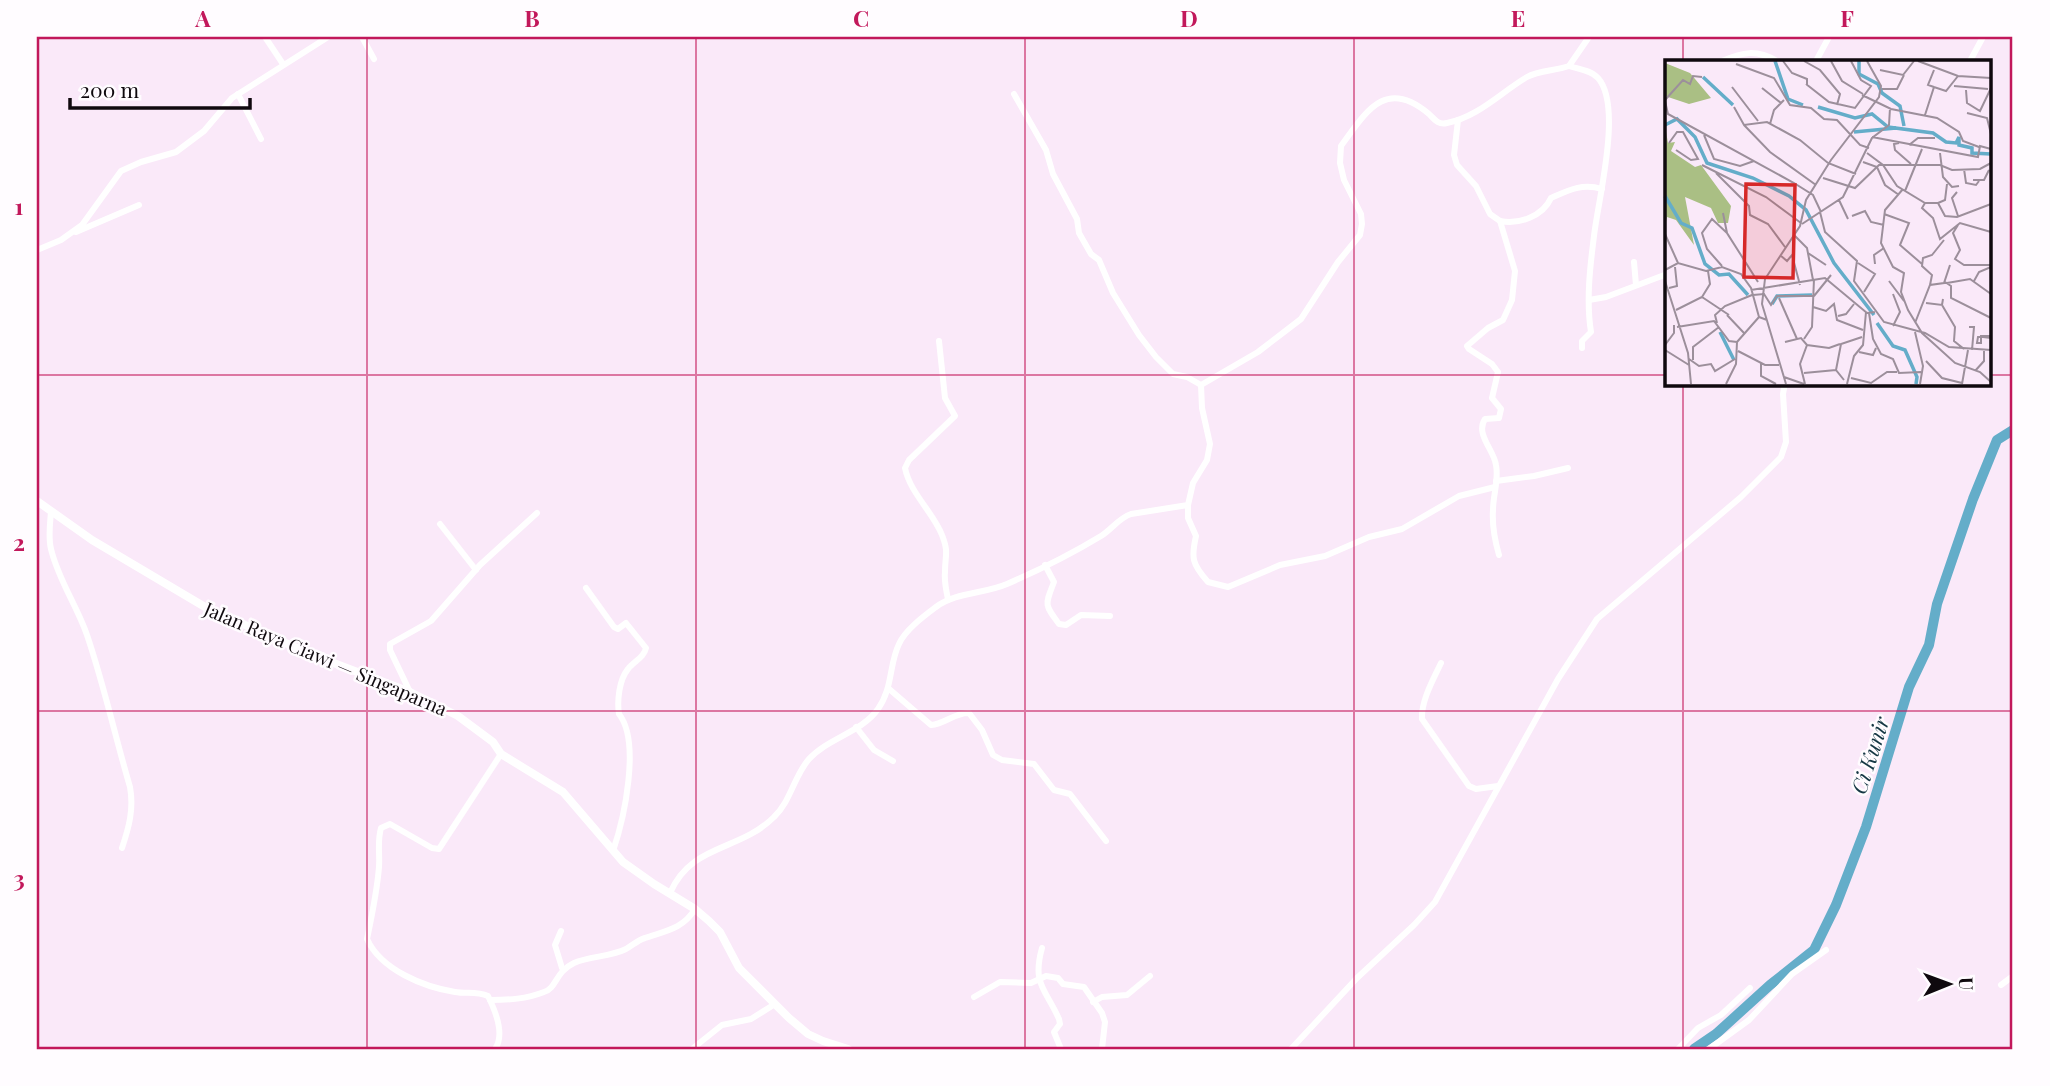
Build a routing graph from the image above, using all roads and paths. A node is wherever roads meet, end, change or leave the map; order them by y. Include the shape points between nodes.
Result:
1 (265, 37) edge
2 (328, 37) edge
3 (362, 37) edge
4 (1588, 37) edge
5 (1829, 37) edge
6 (1983, 37) edge
7 (374, 59) dead end
8 (1725, 60) edge
9 (1775, 60) edge
10 (1817, 60) edge
11 (1971, 60) edge
12 (282, 64) junction
13 (1569, 66) junction
14 (238, 94) junction
15 (1014, 94) dead end
16 (1458, 120) junction
17 (261, 139) dead end
18 (1602, 188) junction
19 (139, 205) dead end
20 (1500, 221) junction
21 (72, 233) junction
22 (37, 250) edge
23 (1634, 262) dead end
24 (1665, 275) edge
25 (1636, 285) junction
26 (1589, 300) junction
27 (939, 341) dead end
28 (1582, 348) dead end
29 (1201, 385) junction
30 (1785, 385) edge
31 (1568, 468) dead end
32 (1496, 484) junction
33 (37, 501) edge
34 (1188, 505) junction
35 (51, 512) junction
36 (537, 513) dead end
37 (440, 524) dead end
38 (1499, 555) dead end
39 (1045, 565) junction
40 (476, 570) junction
41 (586, 589) dead end
42 (948, 599) junction
43 (1110, 616) dead end
44 (1441, 663) dead end
45 (888, 688) junction
46 (410, 692) junction
47 (856, 727) junction
48 (501, 754) junction
49 (893, 761) dead end
50 (1498, 786) junction
51 (1107, 841) dead end
52 (121, 848) dead end
53 (613, 851) junction
54 (670, 893) junction
55 (695, 909) junction
56 (561, 931) dead end
57 (1042, 948) dead end
58 (1825, 950) dead end
59 (562, 968) junction
60 (1150, 976) dead end
61 (2013, 976) edge
62 (1038, 980) junction
63 (2001, 985) dead end
64 (1750, 988) dead end
65 (974, 997) dead end
66 (490, 1000) junction
67 (1093, 1002) junction
68 (775, 1004) junction
69 (495, 1049) edge
70 (692, 1049) edge
71 (848, 1049) edge
72 (1061, 1049) edge
73 (1102, 1049) edge
74 (1291, 1049) edge
75 (1678, 1049) edge
76 (1709, 1049) edge

1 - 12 street
2 - 12 street
3 - 7 street
4 - 13 street
5 - 10 street
6 - 11 street
8 - 9 street via 1747,52
12 - 14 street
13 - 16 street via 1527,77
13 - 18 street via 1591,72 1604,90 1609,123
14 - 17 street
14 - 21 street via 204,131 176,152 121,171
15 - 29 street via 1046,150 1079,233 1099,260 1139,335 1173,374
16 - 20 street via 1457,165 1476,186 1490,214
16 - 29 street via 1438,123 1404,99 1370,106 1339,153 1344,180 1361,214 1360,235 1301,319
18 - 20 street via 1580,186 1551,198 1537,214 1513,224
18 - 26 street
19 - 21 street
20 - 32 street via 1515,271 1512,300 1503,320 1467,348 1498,372 1492,398 1501,409 1499,418 1485,419 1482,425 1496,462
21 - 22 street
23 - 25 street
24 - 25 street
25 - 26 street
26 - 28 street via 1591,332 1580,343
27 - 42 street via 943,389 955,416 907,463 905,471 947,547
29 - 34 street via 1210,444
30 - 50 street via 1786,442 1781,457 1741,497 1597,619
31 - 32 street
32 - 34 street via 1460,496 1402,528 1325,556 1280,565 1227,587 1208,582 1193,561 1196,536
32 - 38 street via 1492,513
33 - 35 main road, Jalan Raya Ciawi — Singaparna
34 - 39 street via 1131,514 1101,536
35 - 46 main road, Jalan Raya Ciawi — Singaparna via 205,607
35 - 52 street via 51,550 87,635 130,787 132,808
36 - 40 street
37 - 40 street
39 - 42 street via 994,589
39 - 43 street via 1054,582 1046,606 1059,624 1066,625 1081,615
40 - 46 street via 433,618 389,646
41 - 53 street via 614,627 626,623 646,648 622,678 619,714 630,746 625,811
42 - 45 street via 905,634
44 - 50 street via 1422,719 1469,786
45 - 47 street via 880,707
45 - 51 street via 931,725 970,713 993,755 1038,766 1054,790 1076,800
46 - 48 main road, Jalan Raya Ciawi — Singaparna via 458,716 493,742
47 - 49 street via 874,750
47 - 54 street via 812,756 773,819 745,838 692,862
48 - 53 main road, Jalan Raya Ciawi — Singaparna via 564,792
48 - 66 street via 439,849 390,824 381,828 376,899 367,938 392,967 413,980 484,994
50 - 74 street via 1435,902
53 - 54 main road, Jalan Raya Ciawi — Singaparna via 638,874
54 - 55 main road, Jalan Raya Ciawi — Singaparna
55 - 59 street via 677,928 659,936
55 - 68 main road, Jalan Raya Ciawi — Singaparna via 720,932 739,968
56 - 59 street via 555,945
57 - 62 street
58 - 76 street via 1792,974 1749,1020
59 - 66 street via 545,992
60 - 67 street via 1127,995
61 - 63 street
62 - 65 street via 1000,982
62 - 67 street via 1050,976 1063,984 1082,986
62 - 72 street via 1059,1019 1054,1032
64 - 75 street
66 - 69 street via 500,1036
67 - 73 street via 1105,1020
68 - 70 street via 751,1019 722,1025
68 - 71 main road, Jalan Raya Ciawi — Singaparna via 808,1034

